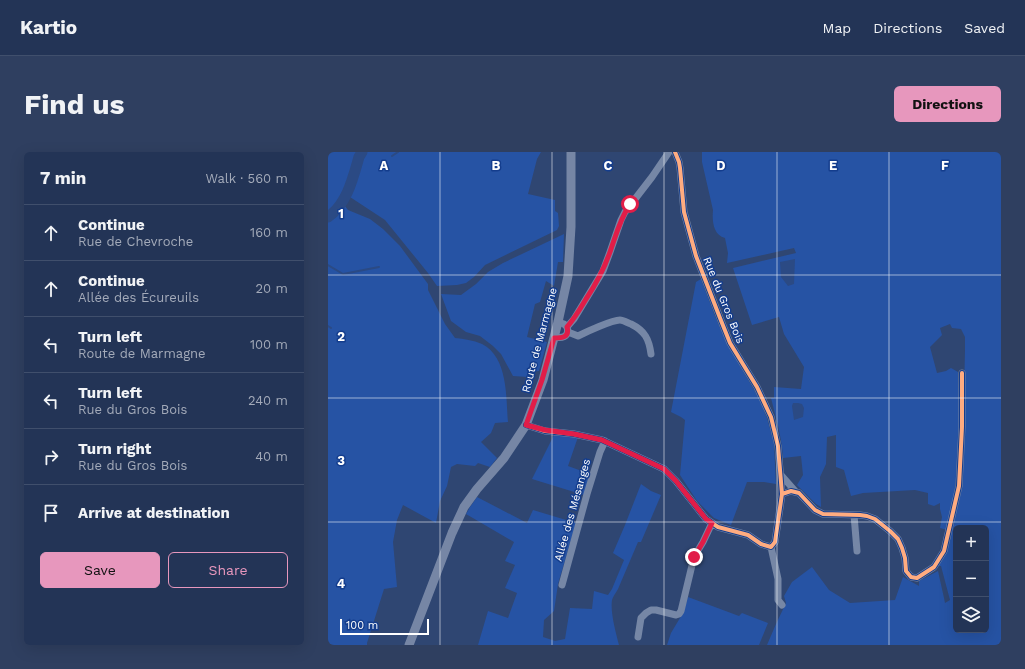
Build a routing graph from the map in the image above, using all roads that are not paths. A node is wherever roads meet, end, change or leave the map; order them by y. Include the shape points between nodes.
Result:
1 (571, 152) edge
2 (669, 152) edge
3 (675, 152) edge
4 (558, 322) junction
5 (568, 330) junction
6 (554, 338) junction
7 (651, 354) dead end
8 (962, 373) dead end
9 (526, 425) junction
10 (605, 442) junction
11 (781, 475) junction
12 (796, 492) junction
13 (782, 494) junction
14 (854, 515) junction
15 (712, 523) junction
16 (771, 547) junction
17 (857, 551) dead end
18 (562, 585) dead end
19 (782, 605) dead end
20 (638, 637) dead end
21 (409, 645) edge

1 - 4 main road, Route de Marmagne via 570,260
2 - 5 street via 625,212 603,271
3 - 11 street, Rue du Gros Bois via 680,168 684,212 696,256 730,343 757,386 771,417
4 - 5 street via 564,324
4 - 6 main road, Route de Marmagne
5 - 6 street via 566,336
5 - 7 street via 578,336 612,322 627,322 644,334 650,344
6 - 9 main road, Route de Marmagne
8 - 14 street via 959,486 944,551 934,567 917,578 911,578 906,571 902,548 890,531 875,519
9 - 10 street
9 - 21 main road, Route de Marmagne via 504,458 464,507
10 - 15 street via 664,469
10 - 18 street, Allée des Mésanges
11 - 12 street
11 - 13 street, Rue du Gros Bois
12 - 13 street
12 - 14 street via 823,514
13 - 16 street, Rue du Gros Bois via 775,542
14 - 17 street
15 - 16 street via 748,535
15 - 20 street via 694,557 679,614 676,616 651,610 641,618
16 - 19 street via 778,579 778,600

